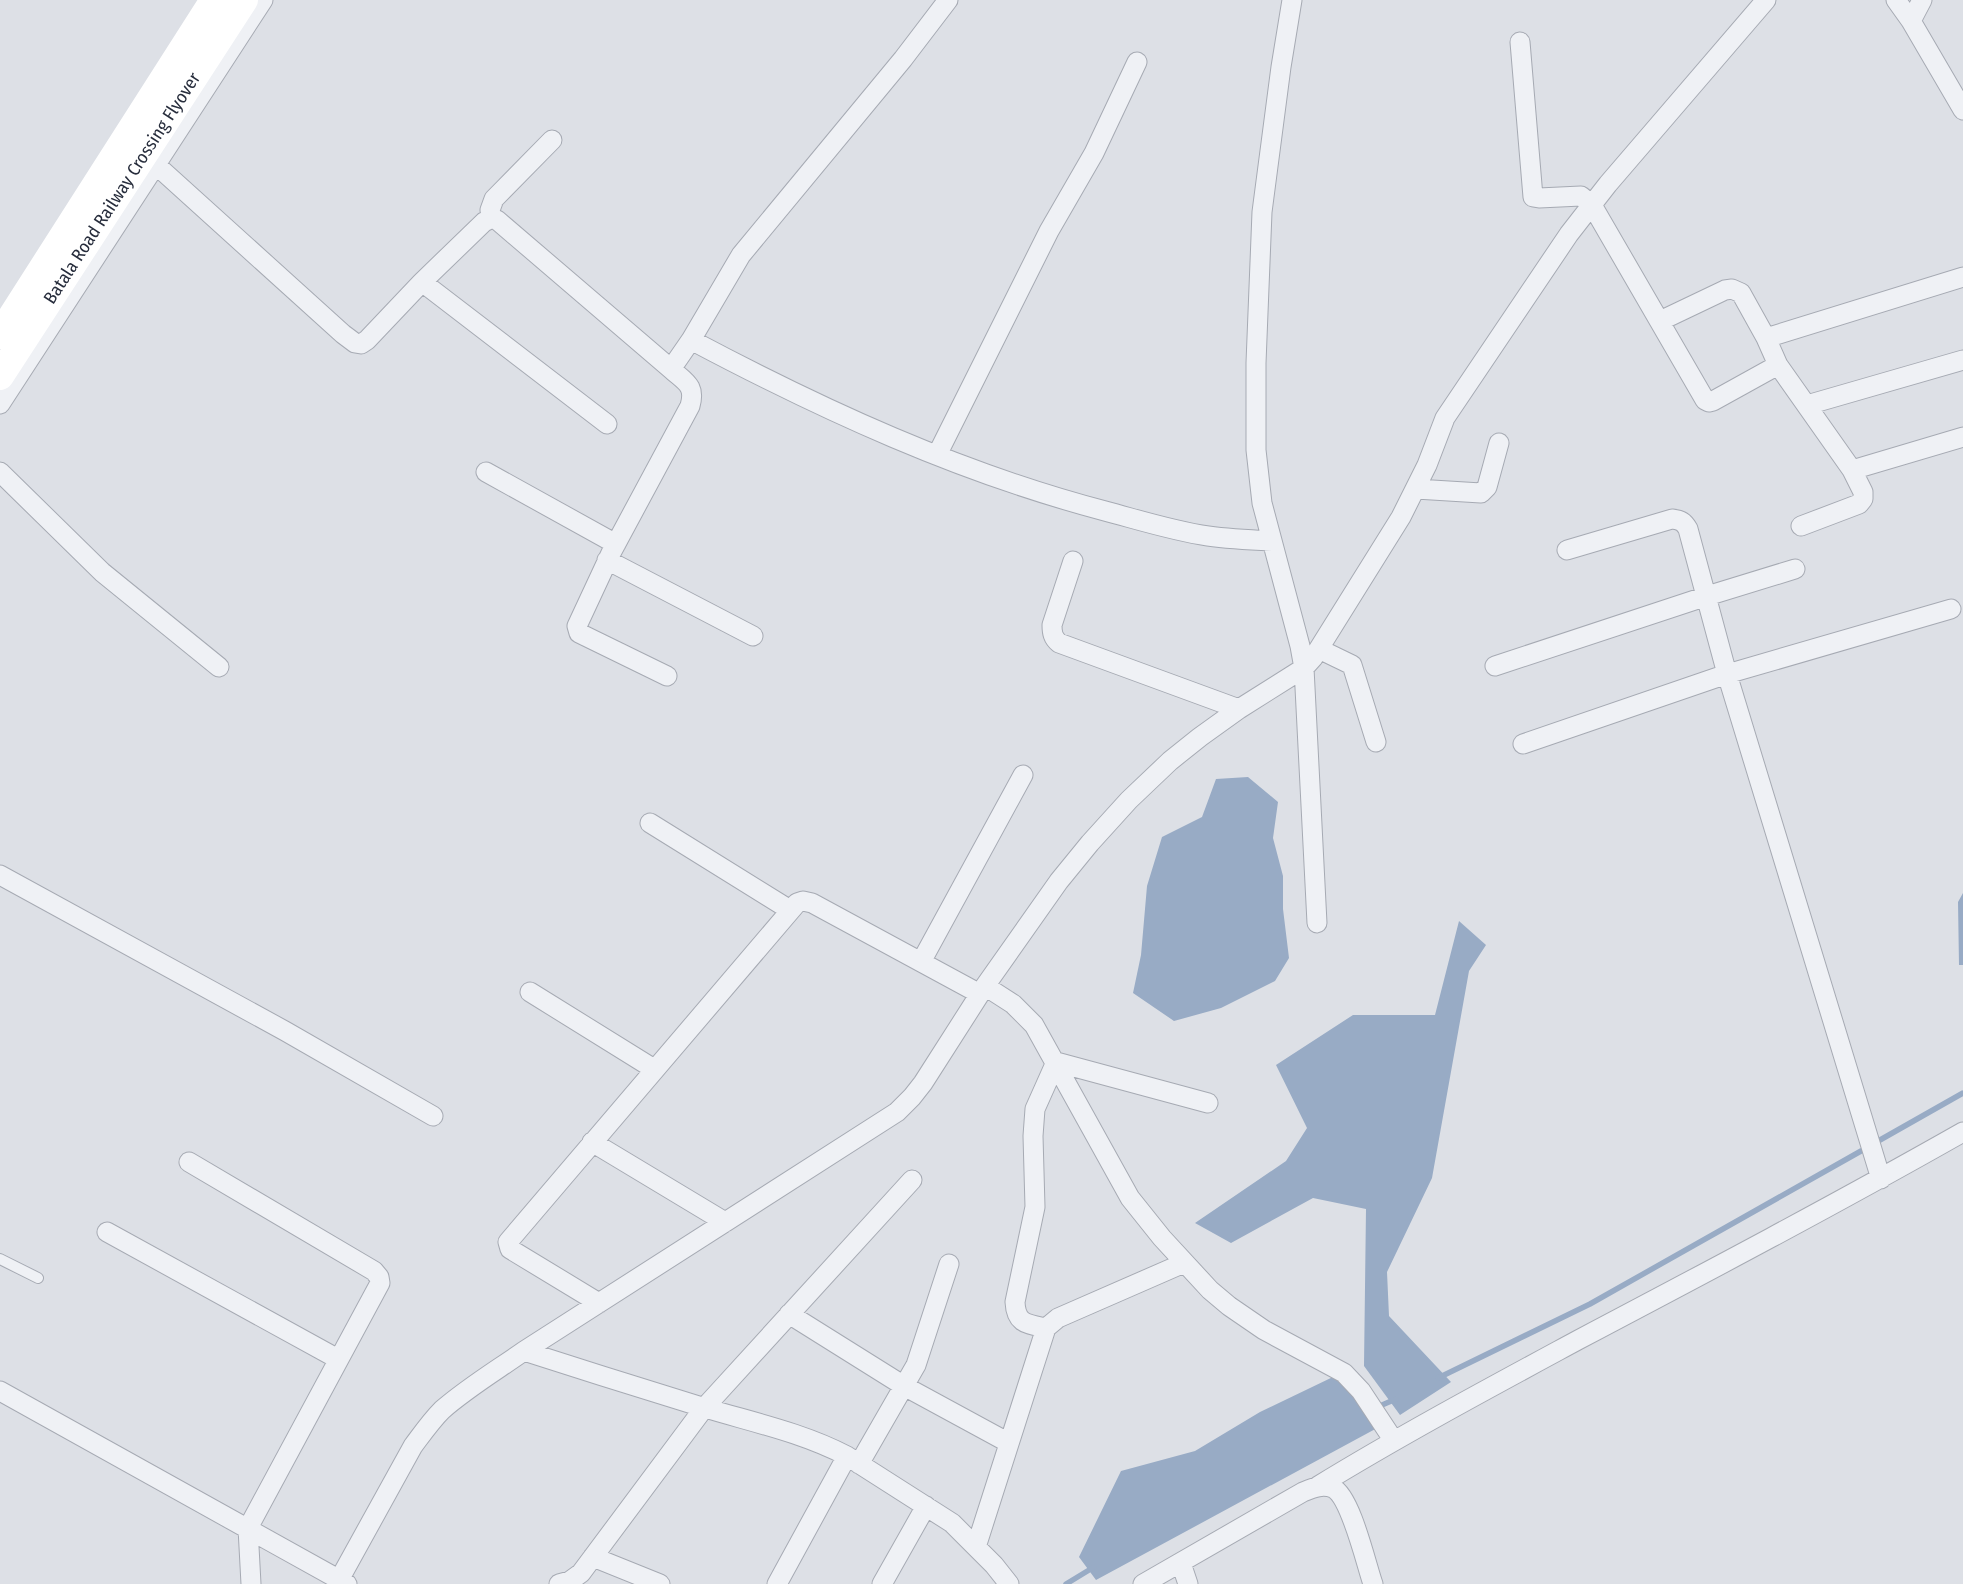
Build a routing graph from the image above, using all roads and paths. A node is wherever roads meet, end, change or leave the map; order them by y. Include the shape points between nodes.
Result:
1 (214, 0) edge
2 (244, 0) edge
3 (263, 0) edge
4 (948, 0) edge
5 (1292, 0) edge
6 (1766, 0) edge
7 (1896, 0) edge
8 (1922, 0) edge
9 (1911, 20) junction
10 (1520, 42) dead end
11 (1137, 62) dead end
12 (182, 73) junction
13 (1963, 110) edge
14 (552, 140) dead end
15 (155, 164) junction
16 (1592, 205) junction
17 (492, 218) junction
18 (1963, 277) edge
19 (422, 282) junction
20 (1660, 321) junction
21 (0, 334) edge
22 (1766, 338) junction
23 (691, 340) junction
24 (1963, 360) edge
25 (1778, 365) junction
26 (671, 369) junction
27 (0, 376) edge
28 (0, 404) edge
29 (1807, 405) junction
30 (607, 424) dead end
31 (1963, 437) edge
32 (1500, 443) dead end
33 (937, 455) junction
34 (1852, 470) junction
35 (0, 472) edge
36 (486, 472) dead end
37 (1416, 489) junction
38 (1801, 526) dead end
39 (1272, 541) junction
40 (1567, 550) dead end
41 (612, 552) junction
42 (1073, 561) dead end
43 (1795, 569) dead end
44 (1707, 596) junction
45 (1951, 609) dead end
46 (753, 636) dead end
47 (1320, 649) junction
48 (1495, 666) dead end
49 (219, 667) dead end
50 (1304, 668) junction
51 (1727, 674) junction
52 (667, 676) dead end
53 (1239, 709) junction
54 (1376, 742) dead end
55 (1523, 744) dead end
56 (1023, 775) dead end
57 (650, 823) dead end
58 (0, 875) edge
59 (790, 910) junction
60 (1317, 923) dead end
61 (921, 962) junction
62 (983, 990) junction
63 (530, 992) dead end
64 (1056, 1062) junction
65 (654, 1069) junction
66 (1208, 1103) dead end
67 (434, 1116) dead end
68 (1963, 1132) edge
69 (592, 1142) junction
70 (189, 1162) dead end
71 (1881, 1179) junction
72 (912, 1180) dead end
73 (726, 1222) junction
74 (107, 1232) dead end
75 (0, 1259) edge
76 (1184, 1263) junction
77 (948, 1264) dead end
78 (38, 1278) dead end
79 (599, 1303) junction
80 (789, 1314) junction
81 (1046, 1328) junction
82 (524, 1351) junction
83 (338, 1359) junction
84 (904, 1386) junction
85 (0, 1391) edge
86 (704, 1408) junction
87 (1394, 1441) junction
88 (1009, 1443) junction
89 (853, 1460) junction
90 (1318, 1486) junction
91 (926, 1506) junction
92 (248, 1528) junction
93 (976, 1547) junction
94 (593, 1557) junction
95 (1180, 1563) junction
96 (343, 1582) edge
97 (251, 1584) edge
98 (559, 1584) edge
99 (660, 1584) edge
100 (777, 1584) edge
101 (882, 1584) edge
102 (1009, 1584) edge
103 (1144, 1584) edge
104 (1188, 1584) edge
105 (1373, 1584) edge

1 - 12 main road, Batala Road Railway Crossing Flyover
2 - 12 main road, Batala Road Railway Crossing Flyover
3 - 15 street
4 - 23 street via 741,255
5 - 39 street via 1261,222 1256,450 1262,504
6 - 16 street
7 - 9 street
8 - 9 street
9 - 13 street
10 - 16 street via 1531,194 1535,198 1581,196
11 - 33 street via 1094,154 1049,231
12 - 21 main road, Batala Road Railway Crossing Flyover
12 - 27 main road, Batala Road Railway Crossing Flyover
14 - 17 street via 494,200 490,210
15 - 19 street via 355,343 367,340
15 - 28 street
16 - 20 street
16 - 37 street via 1445,418
17 - 19 street
17 - 26 street
18 - 22 street
19 - 30 street
20 - 22 street via 1725,290 1732,290 1741,293
20 - 25 street via 1709,402
22 - 25 street
23 - 26 street
23 - 33 street via 820,406
24 - 29 street
25 - 29 street
26 - 41 street via 690,386 693,397
29 - 34 street
31 - 34 street
32 - 37 street via 1487,487 1481,493
33 - 39 street via 1068,502 1177,530 1207,536
34 - 38 street via 1863,492 1859,504
35 - 49 street via 102,572
36 - 41 street
37 - 47 street
39 - 50 street
40 - 44 street via 1672,519 1679,520 1688,529
41 - 46 street
41 - 52 street via 577,626 579,633
42 - 53 street via 1052,626 1059,643
43 - 44 street
44 - 48 street
44 - 51 street
45 - 51 street
47 - 50 street
47 - 54 street via 1352,665
50 - 53 street
50 - 60 street
51 - 55 street
51 - 71 street
53 - 62 street via 1151,778 1096,836 1059,881
56 - 61 street
57 - 59 street
58 - 67 street
59 - 61 street via 803,901 812,903
59 - 65 street
61 - 62 street
62 - 64 street via 1013,1004 1025,1014
62 - 73 street via 923,1083 897,1112
63 - 65 street
64 - 66 street
64 - 76 street via 1130,1198
64 - 81 street via 1035,1109 1035,1207 1015,1302 1019,1318 1026,1324
65 - 69 street
68 - 71 street
69 - 73 street
69 - 79 street via 508,1242 510,1248
70 - 83 street via 374,1271 379,1277 380,1283
71 - 87 street
72 - 80 street
73 - 79 street
74 - 83 street
75 - 78 lane
76 - 81 street via 1058,1318
76 - 87 street via 1229,1306 1264,1330 1344,1374 1361,1392
77 - 84 street via 922,1350
79 - 82 street
80 - 84 street
80 - 86 street
81 - 88 street
82 - 86 street
82 - 96 street via 464,1392 425,1429 413,1446
83 - 92 street
84 - 88 street
84 - 89 street
85 - 92 street
86 - 89 street via 810,1438
86 - 94 street
87 - 90 street
88 - 93 street
89 - 91 street
89 - 100 street
90 - 95 street
90 - 105 street via 1340,1493 1348,1505
91 - 93 street via 952,1523
91 - 101 street
92 - 96 street
92 - 97 street
93 - 102 street
94 - 98 street via 577,1577
94 - 99 street
95 - 103 street
95 - 104 street

